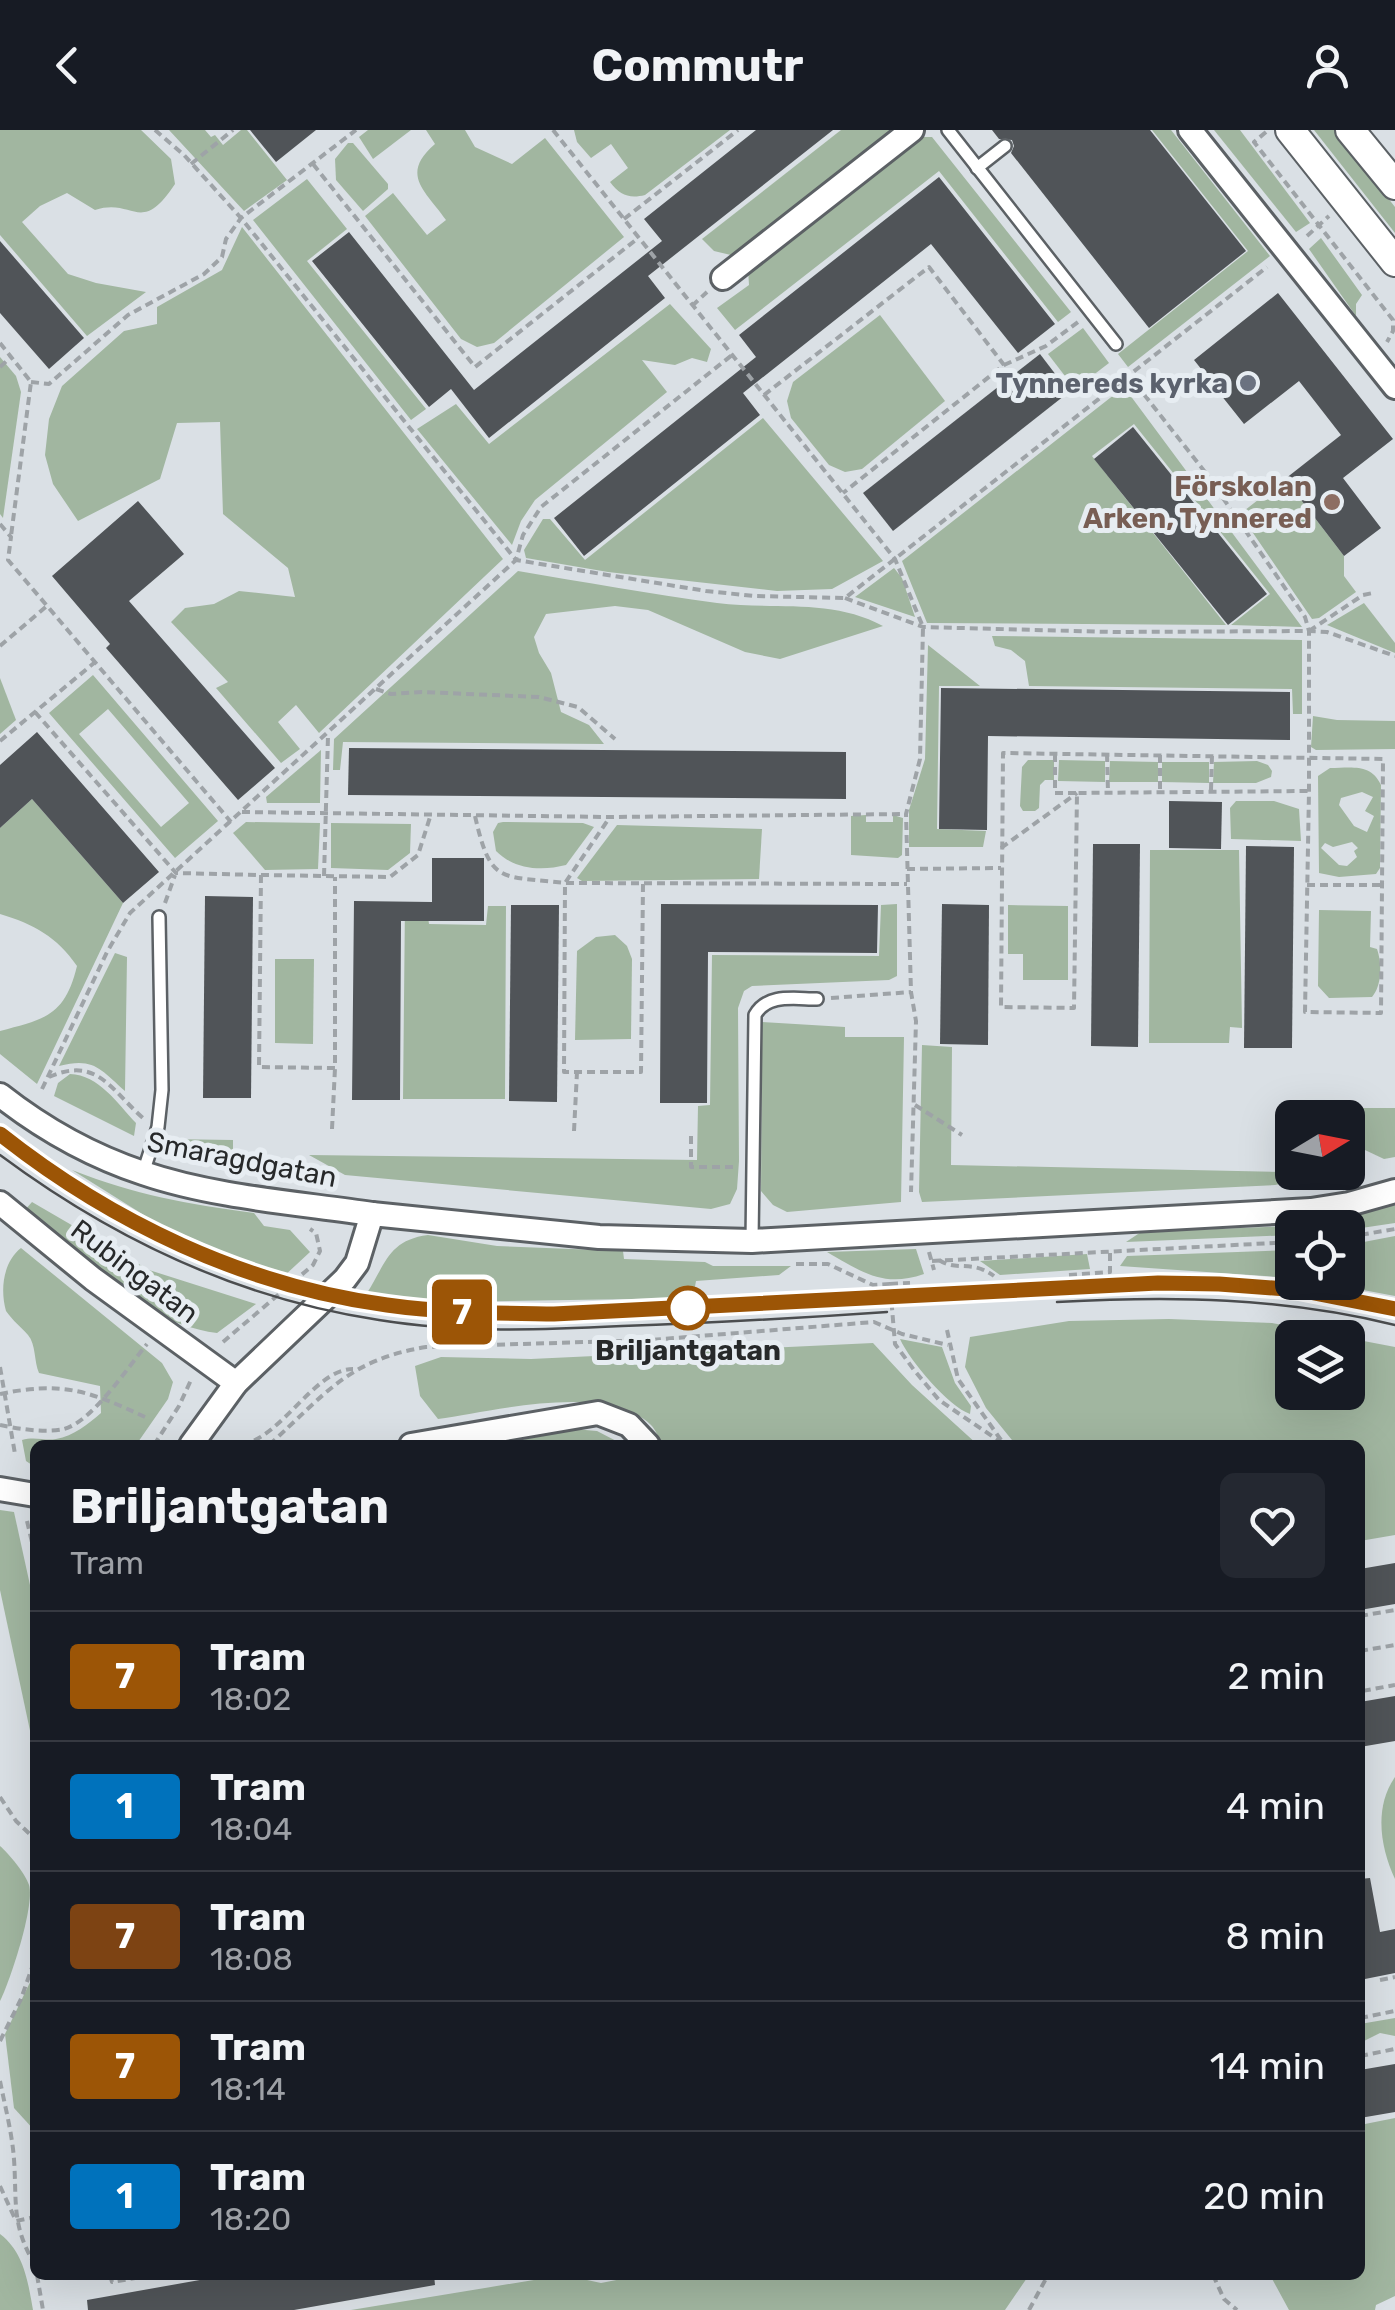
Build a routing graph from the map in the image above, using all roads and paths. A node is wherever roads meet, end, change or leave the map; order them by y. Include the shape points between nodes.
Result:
1 (155, 130) edge
2 (233, 130) edge
3 (356, 130) edge
4 (553, 130) edge
5 (738, 130) edge
6 (912, 130) edge
7 (948, 130) edge
8 (1190, 130) edge
9 (1350, 130) edge
10 (1278, 131) edge
11 (1005, 146) dead end
12 (191, 164) junction
13 (314, 164) junction
14 (977, 168) junction
15 (1395, 185) edge
16 (1329, 216) dead end
17 (241, 218) junction
18 (623, 220) junction
19 (1319, 224) junction
20 (1307, 236) dead end
21 (638, 238) junction
22 (1395, 262) edge
23 (1267, 267) dead end
24 (723, 278) dead end
25 (1091, 312) junction
26 (0, 343) edge
27 (1116, 344) dead end
28 (732, 354) junction
29 (11, 357) junction
30 (1373, 358) junction
31 (1004, 364) junction
32 (0, 367) edge
33 (1128, 374) junction
34 (31, 382) junction
35 (1395, 387) edge
36 (764, 395) junction
37 (843, 492) junction
38 (0, 524) edge
39 (11, 537) junction
40 (895, 558) junction
41 (516, 560) junction
42 (1373, 593) dead end
43 (845, 598) junction
44 (48, 605) junction
45 (923, 627) junction
46 (1310, 630) junction
47 (0, 646) edge
48 (1395, 656) edge
49 (94, 663) junction
50 (376, 689) junction
51 (35, 712) junction
52 (328, 733) junction
53 (615, 739) dead end
54 (1, 740) edge
55 (1055, 754) junction
56 (1108, 754) junction
57 (1160, 755) junction
58 (1212, 755) junction
59 (1309, 756) junction
60 (1160, 791) junction
61 (1211, 791) junction
62 (1308, 791) junction
63 (1108, 792) junction
64 (1077, 793) junction
65 (326, 811) junction
66 (242, 812) junction
67 (431, 814) junction
68 (474, 814) junction
69 (906, 814) junction
70 (610, 817) junction
71 (231, 822) junction
72 (1001, 848) junction
73 (907, 868) junction
74 (1001, 868) junction
75 (176, 873) junction
76 (261, 876) junction
77 (324, 876) junction
78 (335, 877) junction
79 (566, 883) junction
80 (643, 884) junction
81 (907, 884) junction
82 (1307, 885) junction
83 (1382, 885) junction
84 (160, 917) joint
85 (912, 992) junction
86 (817, 999) joint
87 (335, 1068) junction
88 (577, 1072) junction
89 (48, 1077) junction
90 (42, 1089) dead end
91 (0, 1095) edge
92 (915, 1105) junction
93 (158, 1127) junction
94 (332, 1129) dead end
95 (574, 1131) dead end
96 (962, 1135) dead end
97 (691, 1136) dead end
98 (743, 1167) dead end
99 (143, 1174) junction
100 (1395, 1191) edge
101 (911, 1192) dead end
102 (0, 1204) edge
103 (372, 1214) junction
104 (306, 1225) dead end
105 (1395, 1229) edge
106 (1365, 1234) edge
107 (752, 1241) junction
108 (1275, 1243) edge
109 (1110, 1250) junction
110 (929, 1252) dead end
111 (936, 1260) junction
112 (794, 1264) dead end
113 (934, 1270) dead end
114 (1069, 1275) dead end
115 (994, 1276) dead end
116 (910, 1283) dead end
117 (890, 1284) junction
118 (159, 1329) junction
119 (893, 1329) junction
120 (947, 1330) dead end
121 (225, 1340) dead end
122 (948, 1345) junction
123 (0, 1367) edge
124 (354, 1370) junction
125 (236, 1383) junction
126 (186, 1386) dead end
127 (2, 1393) edge
128 (103, 1398) junction
129 (145, 1417) dead end
130 (0, 1425) edge
131 (8, 1427) junction
132 (157, 1440) edge
133 (195, 1440) edge
134 (251, 1440) edge
135 (275, 1440) edge
136 (439, 1440) edge
137 (643, 1440) edge
138 (999, 1440) edge
139 (1002, 1440) edge
140 (14, 1454) dead end
141 (0, 1489) edge
142 (30, 1494) edge
143 (27, 1520) dead end
144 (30, 1533) edge
145 (1395, 1610) edge
146 (1365, 1615) edge
147 (1395, 1645) edge
148 (1365, 1650) edge
149 (1395, 1685) edge
150 (1365, 1690) edge
151 (0, 1796) edge
152 (30, 1834) edge
153 (30, 1973) edge
154 (1395, 1977) edge
155 (1380, 1980) dead end
156 (1395, 2011) edge
157 (1365, 2017) edge
158 (0, 2041) edge
159 (1395, 2049) edge
160 (1365, 2055) edge
161 (0, 2081) edge
162 (0, 2186) edge
163 (30, 2218) edge
164 (16, 2221) junction
165 (30, 2256) edge
166 (38, 2280) edge
167 (1045, 2280) edge
168 (1215, 2280) edge
169 (43, 2310) edge
170 (1029, 2310) edge
171 (1237, 2310) edge

1 - 12 path
2 - 12 path
3 - 13 path
4 - 18 path
5 - 18 path
6 - 24 street
7 - 14 lane
8 - 30 street
9 - 15 street
10 - 19 path via 1254,142
10 - 22 street
11 - 14 lane
12 - 17 path
13 - 17 path
13 - 21 path via 475,366
14 - 25 lane
16 - 19 path
17 - 34 path via 222,258 204,274 128,315 49,384
17 - 41 path
18 - 21 path
19 - 20 path
19 - 30 path via 1393,320 1388,341
21 - 28 path
23 - 33 path
25 - 27 lane
25 - 31 path via 1046,346
26 - 29 path
28 - 36 path
28 - 41 path via 541,507
29 - 32 path
29 - 34 path
30 - 35 street
31 - 36 path via 929,267
31 - 37 path
33 - 40 path
33 - 46 path via 1246,529
34 - 39 path
36 - 37 path
37 - 40 path
38 - 39 path
39 - 44 path via 8,560
40 - 43 path
40 - 45 path
41 - 43 path via 706,591
41 - 50 path
42 - 46 path
43 - 45 path
44 - 47 path
44 - 49 path
45 - 46 path
45 - 69 path via 920,759
46 - 48 path
46 - 59 path
49 - 51 path
49 - 71 path
50 - 52 path
50 - 53 path via 539,697 578,708
51 - 54 path
51 - 75 path
52 - 65 path
52 - 66 path
55 - 56 path
55 - 64 path via 1055,793
55 - 72 path via 1003,753
56 - 57 path
56 - 63 path
57 - 58 path
57 - 60 path
58 - 59 path
58 - 61 path
59 - 62 path
59 - 83 path via 1383,759
60 - 61 path
60 - 63 path
61 - 62 path
62 - 82 path
63 - 64 path
64 - 72 path
64 - 74 path via 1074,1008 1000,1007
65 - 66 path
65 - 67 path
65 - 77 path
66 - 71 path
67 - 68 path
67 - 78 path via 418,856 390,878
68 - 70 path
68 - 79 path via 494,869
69 - 70 path
69 - 73 path
70 - 79 path
71 - 75 path
72 - 74 path
73 - 74 path
73 - 81 path
75 - 76 path
75 - 84 path
75 - 89 path via 130,913
76 - 77 path
76 - 87 path via 259,1068
77 - 78 path
78 - 87 path
79 - 80 path
79 - 88 path via 564,1072
80 - 81 path
80 - 88 path via 641,1072
81 - 85 path
82 - 83 path
82 - 83 path via 1305,1012 1381,1013
84 - 93 lane
85 - 86 path
85 - 92 path
86 - 107 lane via 772,1000 756,1014
87 - 94 path
88 - 95 path
89 - 90 path
89 - 93 path via 84,1068
91 - 99 street, Smaragdgatan via 66,1138
92 - 96 path
92 - 101 path
93 - 99 lane
97 - 98 path via 690,1167
99 - 103 street, Smaragdgatan
100 - 107 street via 1250,1216
102 - 118 street, Rubingatan
103 - 107 street via 559,1234
103 - 125 street via 345,1279
104 - 121 path via 320,1243 313,1265
105 - 106 path
108 - 109 path
109 - 111 path
109 - 114 path via 1110,1272
110 - 111 path
111 - 113 path
111 - 115 path via 977,1264
112 - 117 path via 828,1264 873,1285
116 - 117 path
117 - 119 path
118 - 125 street, Rubingatan
118 - 128 path
119 - 122 path
119 - 124 path via 865,1322 650,1340 445,1345 394,1353
119 - 138 path via 896,1344 939,1400
120 - 122 path
122 - 139 path via 958,1379
123 - 127 path
124 - 134 path via 334,1373
124 - 135 path
125 - 133 street
126 - 132 path
127 - 128 path via 42,1387
127 - 131 path
128 - 129 path
128 - 131 path via 62,1429
130 - 131 path
131 - 140 path
136 - 137 street via 598,1413 629,1425
141 - 142 street
143 - 144 path
145 - 146 path
147 - 148 path
149 - 150 path
151 - 152 path
153 - 158 path
154 - 155 path
156 - 157 path
159 - 160 path
161 - 164 path via 14,2155
162 - 164 path
163 - 164 path
164 - 165 path
166 - 169 path
167 - 170 path
168 - 171 path

